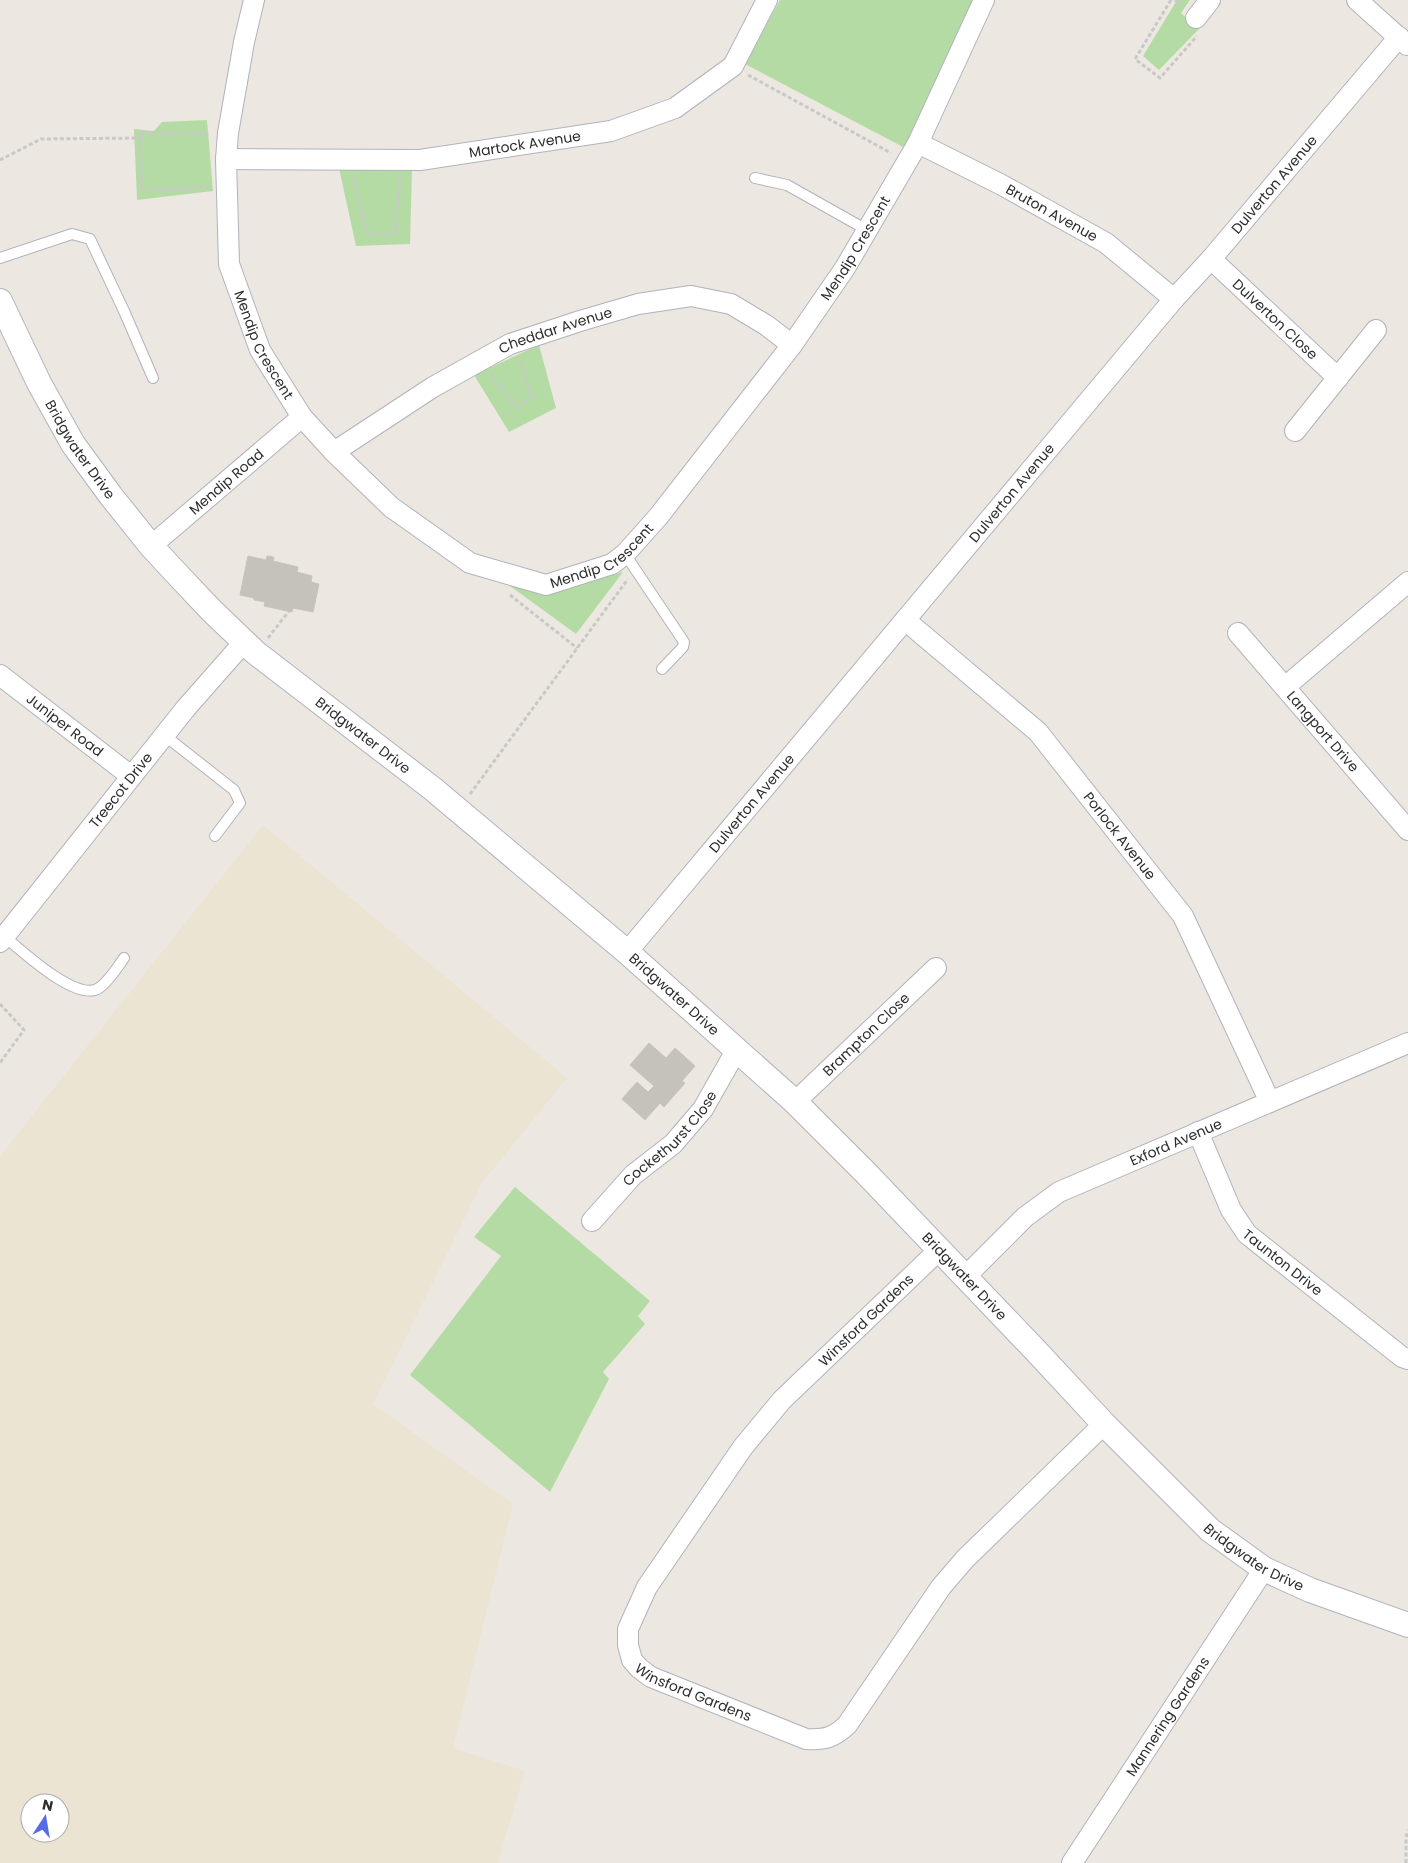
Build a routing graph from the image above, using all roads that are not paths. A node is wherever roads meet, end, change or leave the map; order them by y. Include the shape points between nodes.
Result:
1 (254, 0) edge
2 (767, 0) edge
3 (984, 0) edge
4 (1210, 0) edge
5 (1357, 0) edge
6 (1197, 26) road end
7 (1404, 42) edge
8 (918, 143) junction
9 (226, 159) junction
10 (755, 178) dead end
11 (867, 230) junction
12 (0, 258) edge
13 (1211, 259) junction
14 (1174, 299) junction
15 (0, 301) edge
16 (1376, 330) dead end
17 (792, 345) junction
18 (153, 378) dead end
19 (1338, 378) junction
20 (302, 417) junction
21 (1295, 431) dead end
22 (334, 452) junction
23 (151, 546) junction
24 (624, 554) junction
25 (1408, 582) edge
26 (905, 620) junction
27 (1238, 633) dead end
28 (250, 647) junction
29 (662, 669) dead end
30 (0, 675) edge
31 (1285, 687) junction
32 (164, 735) junction
33 (131, 776) junction
34 (1408, 830) edge
35 (215, 836) dead end
36 (2, 939) edge
37 (627, 952) junction
38 (124, 958) dead end
39 (936, 968) dead end
40 (1408, 1043) edge
41 (737, 1049) junction
42 (795, 1102) junction
43 (1270, 1102) junction
44 (1198, 1132) junction
45 (592, 1221) dead end
46 (939, 1250) junction
47 (964, 1277) junction
48 (1408, 1359) edge
49 (1104, 1424) junction
50 (1264, 1569) junction
51 (1408, 1625) edge
52 (1072, 1863) edge

1 - 9 street, Mendip Crescent via 244,42
2 - 9 street, Martock Avenue via 733,66 676,108 610,131 420,160
3 - 8 street, Mendip Crescent
4 - 6 street
5 - 7 street
7 - 13 street, Dulverton Avenue
8 - 11 street, Mendip Crescent
8 - 14 street, Bruton Avenue via 1106,243
9 - 20 street, Mendip Crescent via 229,264 260,350
10 - 11 lane via 787,185
11 - 17 street, Mendip Crescent
12 - 18 lane via 72,234 90,239
13 - 14 street, Dulverton Avenue
13 - 19 street, Dulverton Close
14 - 26 street, Dulverton Avenue
15 - 23 street, Bridgwater Drive via 38,383 73,444
16 - 19 street
17 - 22 street, Cheddar Avenue via 730,304 691,296 638,304 515,342 432,387
17 - 24 street, Mendip Crescent via 658,517
19 - 21 street
20 - 22 street, Mendip Crescent
20 - 23 street, Mendip Road
22 - 24 street, Mendip Crescent via 391,507 470,563 546,585 612,564
23 - 28 street, Bridgwater Drive
24 - 29 lane via 684,642
25 - 31 street
26 - 37 street, Dulverton Avenue
26 - 43 street, Porlock Avenue via 1038,732 1183,916
27 - 31 street, Langport Drive
28 - 32 street, Treecot Drive
28 - 37 street, Bridgwater Drive via 458,810
30 - 33 street, Juniper Road
31 - 34 street, Langport Drive
32 - 33 street, Treecot Drive
32 - 35 lane via 234,790 240,802
33 - 36 street, Treecot Drive
36 - 38 lane via 61,981 79,989 98,988
37 - 41 street, Bridgwater Drive
39 - 42 street, Brampton Close
40 - 43 street, Exford Avenue
41 - 42 street, Bridgwater Drive
41 - 45 street, Cockethurst Close via 703,1109 674,1144 633,1174
42 - 46 street, Bridgwater Drive
43 - 44 street, Exford Avenue
44 - 47 street, Exford Avenue via 1060,1192 1025,1217
44 - 48 street, Taunton Drive via 1231,1210 1246,1234
46 - 47 street, Bridgwater Drive
46 - 49 street, Winsford Gardens via 782,1400 742,1446 647,1587 628,1629 632,1660 639,1668 651,1677 806,1739 823,1740 837,1735 941,1587 965,1559
47 - 49 street, Bridgwater Drive
49 - 50 street, Bridgwater Drive via 1210,1530
50 - 51 street, Bridgwater Drive via 1310,1590
50 - 52 street, Mannering Gardens

